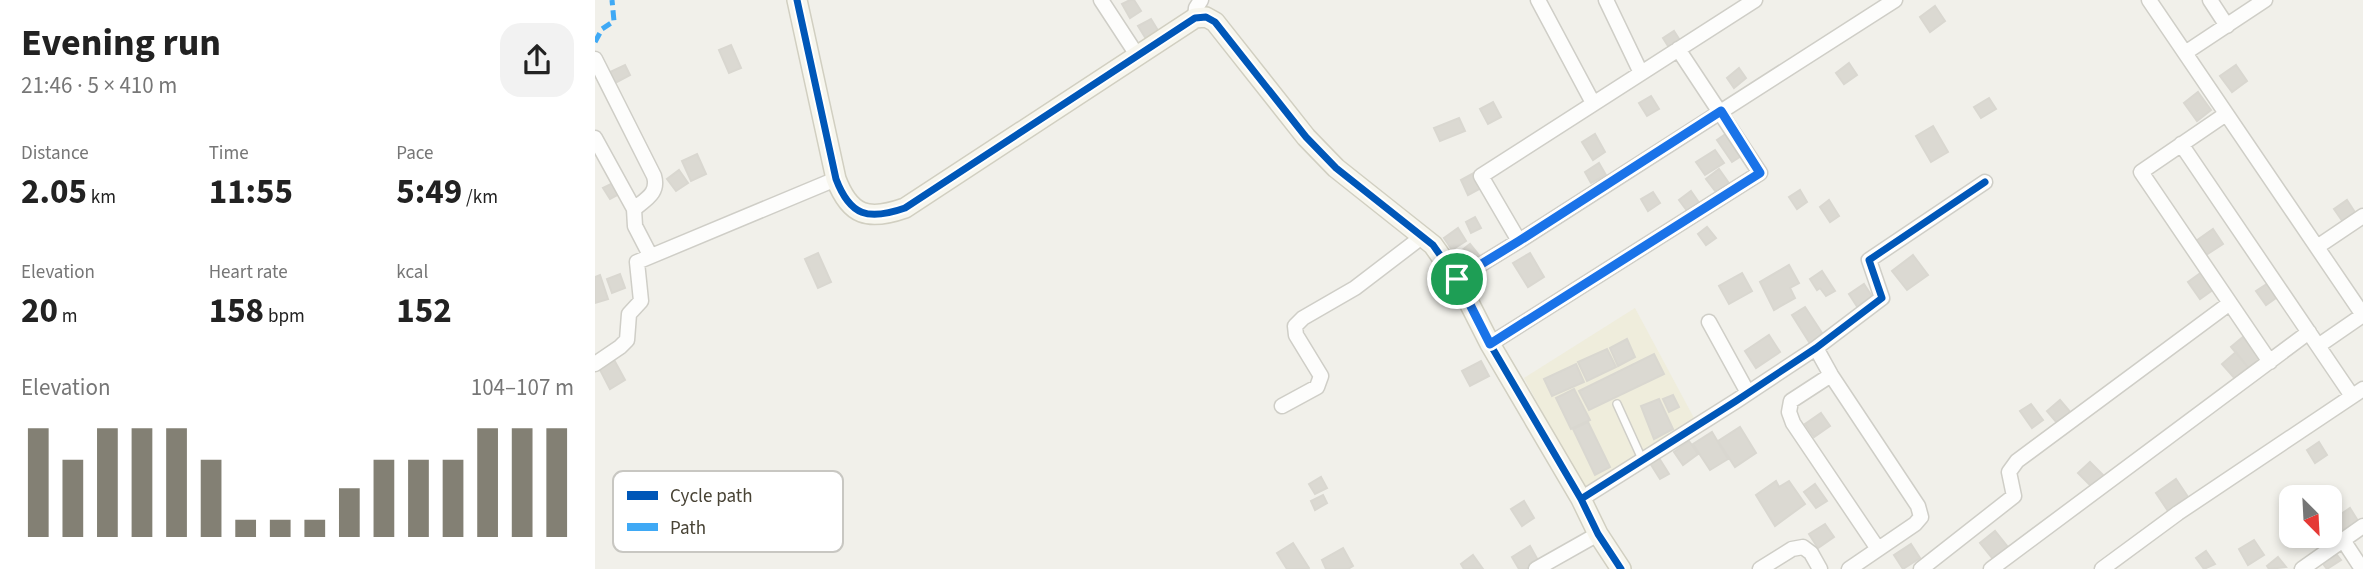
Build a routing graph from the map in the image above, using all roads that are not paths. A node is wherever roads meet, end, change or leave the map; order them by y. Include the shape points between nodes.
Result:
1 (797, 0) edge
2 (1101, 0) edge
3 (1538, 0) edge
4 (1606, 0) edge
5 (1755, 0) edge
6 (1895, 0) edge
7 (2149, 0) edge
8 (2210, 0) edge
9 (2265, 0) edge
10 (1198, 9) edge
11 (2227, 26) junction
12 (1678, 49) junction
13 (2185, 53) junction
14 (1137, 55) junction
15 (595, 60) edge
16 (1641, 73) junction
17 (1593, 103) junction
18 (1721, 111) junction
19 (2226, 114) junction
20 (595, 138) edge
21 (2181, 144) junction
22 (836, 178) junction
23 (1986, 182) dead end
24 (634, 209) junction
25 (2363, 216) edge
26 (1423, 236) junction
27 (1519, 241) junction
28 (2317, 247) junction
29 (650, 255) junction
30 (1457, 279) junction
31 (2230, 303) junction
32 (2363, 315) edge
33 (1709, 322) dead end
34 (2309, 332) junction
35 (1490, 344) junction
36 (2318, 346) junction
37 (1816, 348) junction
38 (2270, 362) junction
39 (595, 364) edge
40 (1831, 375) junction
41 (1748, 393) junction
42 (2358, 393) edge
43 (1617, 404) dead end
44 (1282, 406) dead end
45 (1642, 459) junction
46 (1581, 499) junction
47 (2363, 526) edge
48 (1598, 534) junction
49 (2343, 540) junction
50 (1878, 549) junction
51 (1536, 569) edge
52 (1621, 569) edge
53 (1760, 569) edge
54 (1820, 569) edge
55 (1849, 569) edge
56 (1921, 569) edge
57 (1991, 569) edge
58 (2102, 569) edge
59 (2302, 569) edge
60 (2362, 569) edge

1 - 22 street
2 - 14 street
3 - 17 street
4 - 16 street
5 - 12 street
6 - 18 street
7 - 13 street
8 - 11 street
9 - 11 street
10 - 14 street
10 - 26 street via 1215,22 1336,168
11 - 13 street
12 - 16 street
12 - 18 street
13 - 19 street
14 - 22 street via 905,208 870,215 854,209 843,198
15 - 24 street via 657,185
16 - 17 street
17 - 27 street via 1481,176
18 - 27 street
18 - 35 street via 1760,173
19 - 21 street
19 - 28 street
20 - 24 street
21 - 31 street via 2141,172
21 - 34 street
22 - 29 street
23 - 37 street via 1869,260 1882,298
24 - 29 street via 635,226
25 - 28 street
26 - 30 street
26 - 44 street via 1295,326 1321,376 1317,387
27 - 30 street
28 - 32 street
29 - 39 street via 637,262 641,301 629,314 627,340
30 - 35 street
31 - 38 street
31 - 56 street via 2017,461 2009,472 2014,496
32 - 36 street
33 - 41 street
34 - 36 street
34 - 38 street
35 - 46 street
36 - 42 street
37 - 40 street
37 - 41 street
38 - 57 street
40 - 50 street via 1918,506 1920,517 1915,524
40 - 50 street via 1791,401 1789,412
41 - 45 street
42 - 58 street
43 - 45 lane
45 - 46 street
46 - 48 street
47 - 49 street
48 - 51 street
48 - 52 street
49 - 59 street
49 - 60 street
50 - 55 street
53 - 54 street via 1803,547

